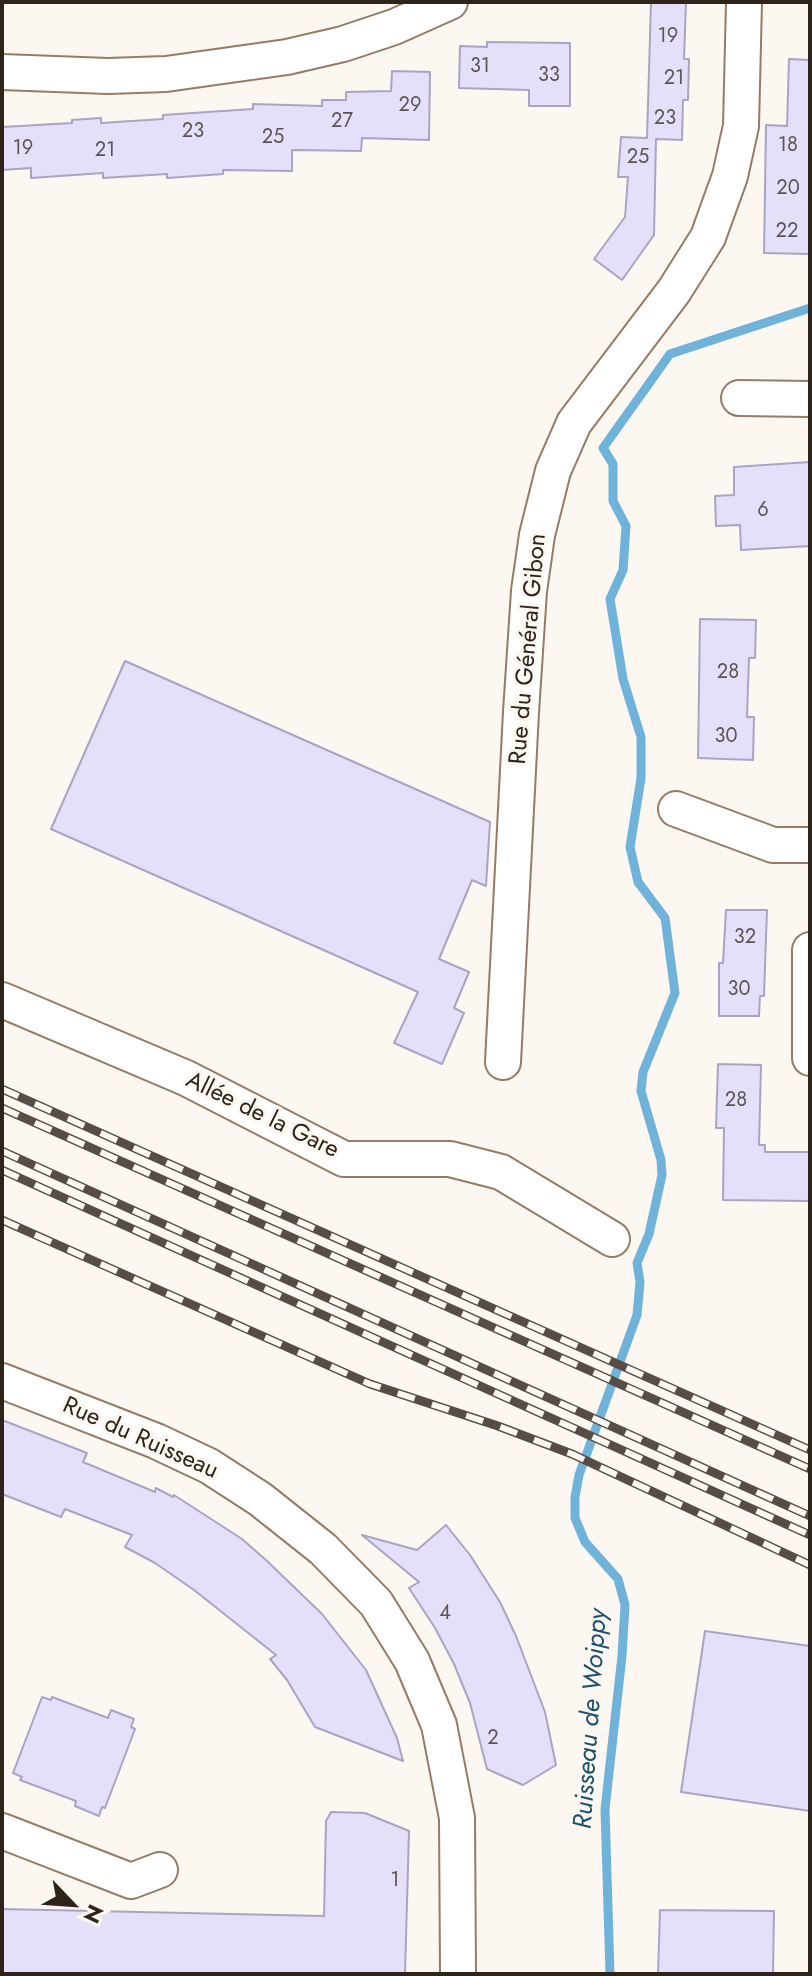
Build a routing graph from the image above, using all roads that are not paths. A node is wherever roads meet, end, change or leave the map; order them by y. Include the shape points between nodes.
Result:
1 (450, 2) edge
2 (744, 2) edge
3 (2, 72) edge
4 (739, 398) dead end
5 (810, 399) edge
6 (676, 809) dead end
7 (810, 845) edge
8 (810, 950) edge
9 (2, 1000) edge
10 (810, 1058) edge
11 (503, 1062) dead end
12 (612, 1239) dead end
13 (2, 1381) edge
14 (2, 1831) edge
15 (160, 1870) dead end
16 (458, 1974) edge

1 - 3 street via 356,40 287,57 166,74
2 - 11 street, Rue du Général Gibon via 741,126 708,237 574,423 553,471 537,535 521,712
4 - 5 street
6 - 7 street via 773,845
8 - 10 street
9 - 12 street, Allée de la Gare via 186,1078 344,1159 450,1159 501,1172
13 - 16 street, Rue du Ruisseau via 209,1466 323,1549 376,1603 412,1661 439,1725 457,1818
14 - 15 street via 131,1881

